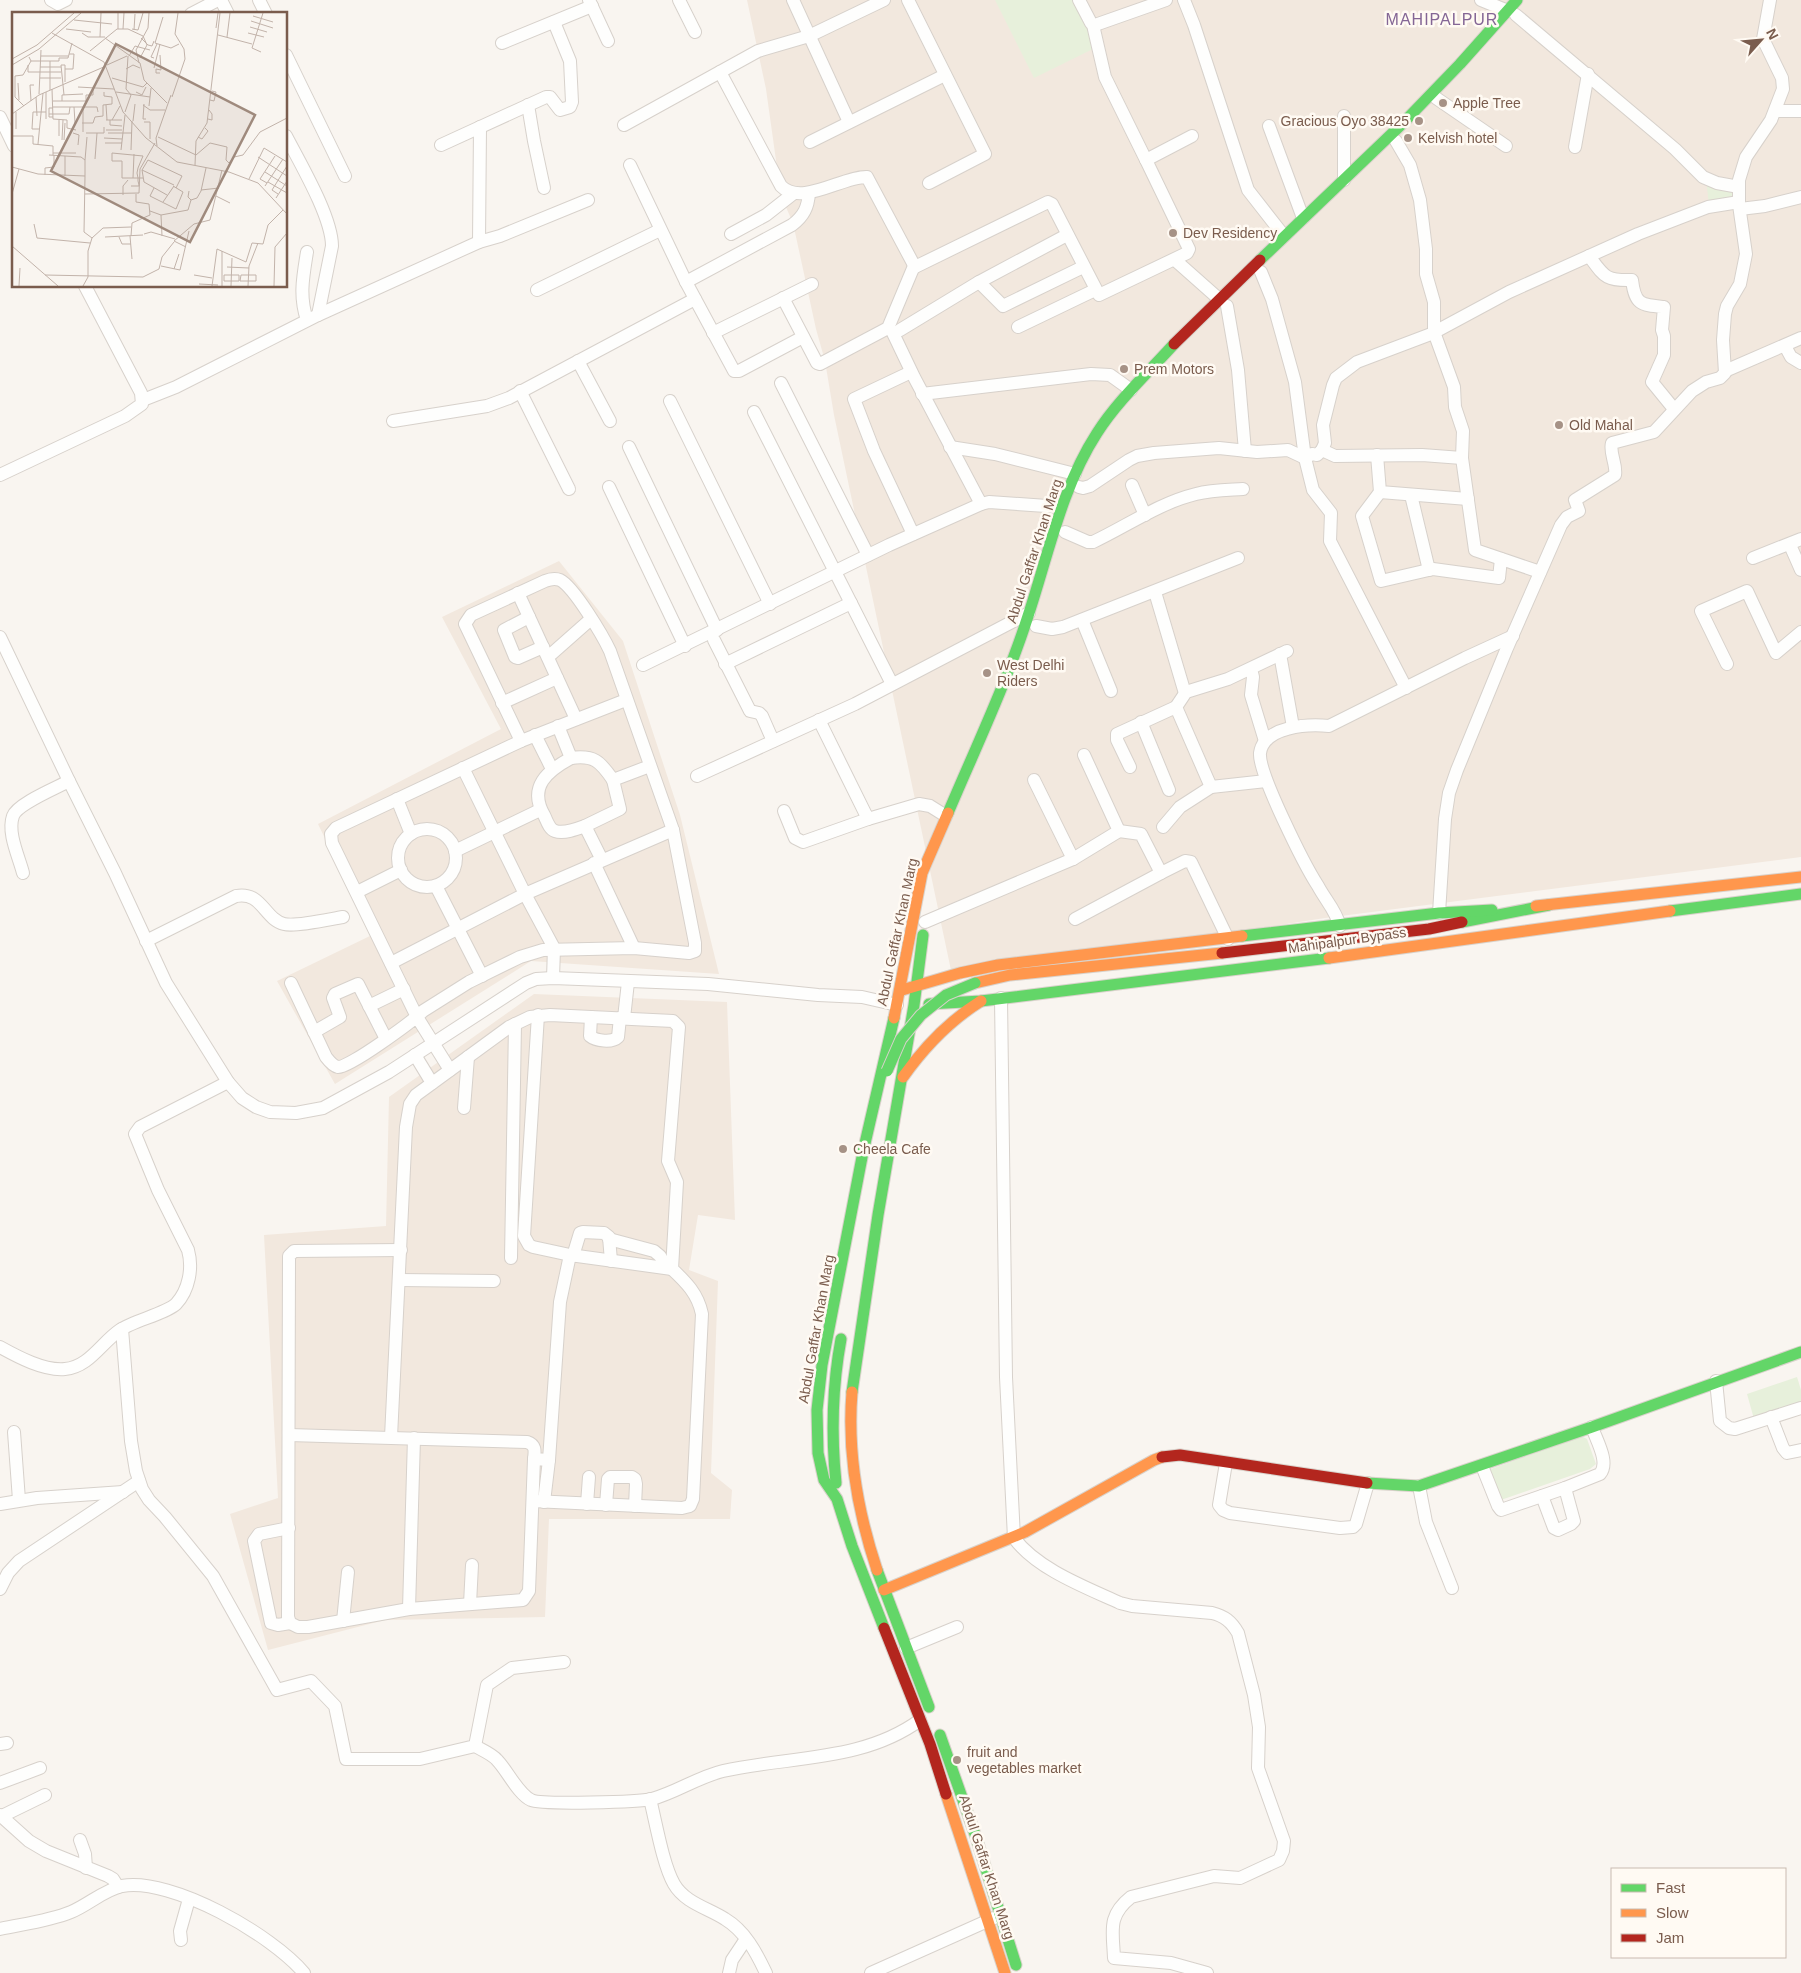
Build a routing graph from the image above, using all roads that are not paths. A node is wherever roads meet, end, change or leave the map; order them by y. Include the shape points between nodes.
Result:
1 (51, 0) edge
2 (66, 0) edge
3 (220, 0) edge
4 (259, 0) edge
5 (679, 0) edge
6 (793, 0) edge
7 (884, 0) edge
8 (908, 0) edge
9 (1078, 0) edge
10 (1166, 0) edge
11 (1184, 0) edge
12 (1481, 0) edge
13 (1517, 0) edge
14 (1527, 0) edge
15 (1770, 0) edge
16 (590, 3) edge
17 (195, 12) edge
18 (227, 12) edge
19 (265, 12) edge
20 (1512, 13) junction
21 (554, 22) junction
22 (1093, 25) junction
23 (695, 32) dead end
24 (809, 36) junction
25 (608, 41) dead end
26 (502, 42) dead end
27 (288, 59) edge
28 (720, 72) junction
29 (1588, 74) junction
30 (945, 75) junction
31 (1436, 98) junction
32 (528, 105) junction
33 (1775, 111) junction
34 (1801, 111) edge
35 (1344, 116) dead end
36 (0, 117) edge
37 (850, 122) junction
38 (624, 125) dead end
39 (1269, 126) dead end
40 (480, 127) junction
41 (1192, 136) dead end
42 (288, 140) edge
43 (1396, 141) junction
44 (12, 142) edge
45 (810, 142) dead end
46 (441, 145) dead end
47 (1506, 146) dead end
48 (1575, 147) dead end
49 (1146, 160) junction
50 (630, 165) dead end
51 (345, 176) dead end
52 (1344, 180) junction
53 (929, 183) dead end
54 (1739, 187) junction
55 (544, 188) dead end
56 (809, 192) junction
57 (794, 193) junction
58 (1801, 197) edge
59 (588, 200) dead end
60 (1740, 205) junction
61 (1303, 218) junction
62 (660, 230) junction
63 (731, 234) dead end
64 (1067, 234) junction
65 (1284, 236) junction
66 (479, 242) junction
67 (307, 252) dead end
68 (1589, 256) junction
69 (1174, 260) junction
70 (914, 266) junction
71 (1083, 267) junction
72 (1261, 272) junction
73 (686, 282) junction
74 (979, 282) junction
75 (812, 284) dead end
76 (86, 288) edge
77 (537, 290) dead end
78 (1095, 290) junction
79 (783, 298) junction
80 (695, 299) junction
81 (1223, 302) junction
82 (313, 317) junction
83 (1018, 327) dead end
84 (894, 329) junction
85 (1434, 332) junction
86 (714, 333) junction
87 (803, 337) junction
88 (1801, 338) edge
89 (1785, 346) junction
90 (578, 361) junction
91 (1801, 363) edge
92 (1725, 371) junction
93 (912, 372) junction
94 (781, 382) dead end
95 (1131, 390) junction
96 (520, 391) junction
97 (922, 394) junction
98 (143, 400) junction
99 (670, 401) dead end
100 (1674, 409) junction
101 (754, 412) dead end
102 (393, 421) dead end
103 (610, 421) dead end
104 (628, 447) dead end
105 (950, 447) junction
106 (1322, 450) junction
107 (1245, 451) junction
108 (1377, 455) junction
109 (1305, 458) junction
110 (1462, 458) junction
111 (0, 475) edge
112 (1077, 480) junction
113 (1132, 485) dead end
114 (609, 487) dead end
115 (569, 489) dead end
116 (1243, 489) dead end
117 (1380, 492) junction
118 (1411, 495) junction
119 (1468, 500) junction
120 (980, 504) junction
121 (1061, 507) junction
122 (1145, 515) junction
123 (1065, 532) junction
124 (913, 534) junction
125 (1795, 542) edge
126 (868, 555) junction
127 (1238, 558) dead end
128 (1753, 558) dead end
129 (1501, 559) junction
130 (1429, 570) junction
131 (1801, 570) edge
132 (835, 572) junction
133 (1540, 572) junction
134 (1155, 592) junction
135 (518, 593) junction
136 (770, 604) junction
137 (852, 604) junction
138 (1030, 613) junction
139 (529, 617) junction
140 (591, 619) junction
141 (1082, 620) junction
142 (1036, 626) junction
143 (1801, 632) edge
144 (715, 635) junction
145 (1513, 636) junction
146 (0, 637) edge
147 (685, 646) junction
148 (545, 652) junction
149 (725, 664) junction
150 (1727, 664) dead end
151 (643, 665) dead end
152 (1251, 669) junction
153 (557, 678) junction
154 (892, 684) junction
155 (1406, 688) junction
156 (1111, 691) dead end
157 (1186, 692) junction
158 (626, 700) junction
159 (502, 703) junction
160 (1176, 707) junction
161 (576, 719) junction
162 (819, 720) junction
163 (1141, 722) junction
164 (558, 726) junction
165 (1293, 727) junction
166 (535, 735) junction
167 (521, 741) junction
168 (773, 741) junction
169 (1265, 741) junction
170 (1084, 755) dead end
171 (571, 758) junction
172 (650, 766) junction
173 (1130, 767) dead end
174 (463, 768) junction
175 (552, 769) junction
176 (697, 776) dead end
177 (613, 780) junction
178 (1034, 780) dead end
179 (69, 781) junction
180 (1266, 781) junction
181 (1211, 787) junction
182 (1169, 790) dead end
183 (397, 799) junction
184 (540, 810) junction
185 (784, 811) dead end
186 (946, 816) junction
187 (868, 819) junction
188 (586, 826) junction
189 (1163, 827) dead end
190 (673, 830) junction
191 (1119, 831) junction
192 (494, 832) junction
193 (412, 834) junction
194 (455, 850) junction
195 (1073, 859) junction
196 (598, 861) junction
197 (936, 869) dead end
198 (401, 870) junction
199 (23, 873) dead end
200 (1161, 873) junction
201 (1801, 877) edge
202 (436, 886) junction
203 (357, 892) junction
204 (930, 892) dead end
205 (525, 894) junction
206 (1801, 894) edge
207 (1550, 905) junction
208 (1439, 914) junction
209 (343, 917) dead end
210 (1075, 919) dead end
211 (925, 922) junction
212 (1340, 926) junction
213 (459, 928) junction
214 (1228, 939) junction
215 (146, 941) junction
216 (554, 948) junction
217 (634, 948) junction
218 (391, 963) junction
219 (482, 976) junction
220 (553, 978) junction
221 (628, 982) junction
222 (291, 983) dead end
223 (915, 988) junction
224 (404, 989) junction
225 (900, 991) junction
226 (862, 998) junction
227 (1001, 998) junction
228 (981, 1001) junction
229 (897, 1005) junction
230 (914, 1005) junction
231 (369, 1006) junction
232 (538, 1015) junction
233 (417, 1017) junction
234 (591, 1017) junction
235 (622, 1018) junction
236 (515, 1024) junction
237 (314, 1032) junction
238 (386, 1039) junction
239 (433, 1044) junction
240 (415, 1055) junction
241 (468, 1057) junction
242 (450, 1070) junction
243 (228, 1082) junction
244 (900, 1082) junction
245 (432, 1083) junction
246 (464, 1108) dead end
247 (609, 1239) junction
248 (526, 1241) junction
249 (401, 1250) junction
250 (855, 1255) dead end
251 (572, 1256) junction
252 (611, 1261) junction
253 (669, 1268) junction
254 (399, 1280) junction
255 (494, 1282) dead end
256 (122, 1329) junction
257 (843, 1329) dead end
258 (0, 1347) edge
259 (1801, 1352) edge
260 (1716, 1382) junction
261 (1800, 1412) edge
262 (1771, 1417) junction
263 (1592, 1427) junction
264 (14, 1432) dead end
265 (289, 1435) junction
266 (391, 1437) junction
267 (414, 1438) junction
268 (1801, 1450) edge
269 (534, 1459) junction
270 (549, 1460) junction
271 (1226, 1463) junction
272 (1482, 1466) junction
273 (589, 1477) dead end
274 (139, 1481) junction
275 (1368, 1483) junction
276 (1419, 1486) junction
277 (1565, 1488) junction
278 (123, 1492) junction
279 (1542, 1496) junction
280 (837, 1499) junction
281 (19, 1500) junction
282 (538, 1501) junction
283 (0, 1504) edge
284 (587, 1504) junction
285 (606, 1504) junction
286 (635, 1506) junction
287 (290, 1528) junction
288 (1014, 1538) junction
289 (472, 1566) dead end
290 (348, 1572) dead end
291 (1452, 1588) dead end
292 (0, 1589) edge
293 (884, 1590) junction
294 (470, 1604) junction
295 (408, 1609) junction
296 (343, 1621) junction
297 (290, 1623) junction
298 (957, 1627) dead end
299 (906, 1648) junction
300 (564, 1662) dead end
301 (929, 1719) junction
302 (475, 1746) junction
303 (40, 1768) dead end
304 (0, 1783) edge
305 (45, 1795) dead end
306 (650, 1800) junction
307 (1, 1815) edge
308 (80, 1840) dead end
309 (86, 1868) junction
310 (118, 1887) junction
311 (190, 1899) junction
312 (1001, 1915) junction
313 (988, 1920) junction
314 (0, 1929) edge
315 (746, 1939) junction
316 (181, 1940) dead end
317 (304, 1973) edge
318 (729, 1973) edge
319 (766, 1973) edge
320 (871, 1973) edge
321 (1005, 1973) edge
322 (1018, 1973) edge
323 (1206, 1973) edge

1 - 2 street via 58,4
3 - 17 street
3 - 18 street
4 - 19 street
5 - 23 street
6 - 24 street
7 - 24 street
8 - 30 street
9 - 22 street
10 - 22 street
11 - 65 street via 1248,190
12 - 20 street
13 - 20 main road, Abdul Gaffar Khan Marg
14 - 20 main road, Abdul Gaffar Khan Marg
15 - 33 street via 1763,39 1784,83
16 - 21 street
16 - 25 street
20 - 29 street
20 - 31 main road, Abdul Gaffar Khan Marg
20 - 52 main road, Abdul Gaffar Khan Marg
21 - 26 street
21 - 32 street via 570,61 572,105 560,110 548,96
22 - 49 street via 1106,77
24 - 28 street via 758,51
24 - 37 street
27 - 51 street
28 - 38 street
28 - 57 street via 780,186
29 - 48 street
29 - 54 street via 1702,177
30 - 37 street
30 - 53 street via 986,154
31 - 43 main road, Abdul Gaffar Khan Marg
31 - 47 street
32 - 40 street
32 - 55 street
33 - 34 street
33 - 54 street via 1746,157
35 - 52 street
36 - 44 street
37 - 45 street
39 - 61 street
40 - 46 street
40 - 66 street
41 - 49 street
42 - 82 street via 332,236
43 - 72 main road, Abdul Gaffar Khan Marg
43 - 85 street via 1410,165 1420,200 1426,274 1434,302
49 - 69 street via 1188,249 1187,253
50 - 62 street
52 - 61 main road, Abdul Gaffar Khan Marg
54 - 60 street
56 - 57 street
56 - 70 street via 867,177
56 - 73 street via 805,211 792,225
57 - 63 street via 766,215
58 - 60 street via 1765,206
59 - 66 street
60 - 68 street via 1708,207
60 - 92 street via 1746,254 1740,284 1725,314
61 - 65 main road, Abdul Gaffar Khan Marg
62 - 73 street
62 - 77 street
64 - 70 street via 1048,202
64 - 71 street
64 - 74 street
65 - 81 main road, Abdul Gaffar Khan Marg
66 - 82 street
67 - 82 street via 301,288 302,306
68 - 85 street via 1509,292
68 - 100 street via 1604,276 1632,280 1637,300 1644,306 1664,307 1664,355 1652,382
69 - 78 street via 1101,295
69 - 81 street
70 - 84 street
71 - 74 street via 1003,306
71 - 78 street
72 - 81 main road, Abdul Gaffar Khan Marg
72 - 109 street via 1272,299 1294,382
73 - 80 street
74 - 84 street
75 - 79 street
76 - 98 street
78 - 83 street
79 - 86 street
79 - 87 street
80 - 86 street
80 - 90 street
81 - 95 main road, Abdul Gaffar Khan Marg via 1194,323
81 - 107 street via 1238,370
81 - 112 main road, Abdul Gaffar Khan Marg via 1112,424
82 - 98 street via 176,387
84 - 87 street via 818,364
84 - 93 street via 892,331
85 - 106 street via 1366,358 1336,378 1328,397
85 - 110 street via 1454,387 1455,407 1464,431
86 - 87 street via 736,372
88 - 89 street
89 - 91 street via 1791,357
89 - 92 street
90 - 96 street
90 - 103 street
92 - 100 street via 1720,378 1695,389
93 - 97 street
93 - 124 street via 854,399
94 - 126 street
95 - 97 street via 1110,375 1091,374
95 - 112 main road, Abdul Gaffar Khan Marg via 1096,433
96 - 102 street via 487,406
96 - 115 street
97 - 105 street
98 - 111 street via 138,408 125,416
99 - 136 street
100 - 133 street via 1654,432 1611,444 1615,475 1575,500 1579,512 1562,523
101 - 132 street
104 - 144 street
105 - 112 street via 995,454
105 - 120 street
106 - 108 street via 1335,456
106 - 109 street
107 - 109 street via 1288,450
107 - 112 street via 1202,448 1137,456 1090,486 1083,488
108 - 110 street
108 - 117 street
109 - 155 street via 1313,490 1332,513 1330,541
110 - 119 street
112 - 121 main road, Abdul Gaffar Khan Marg
112 - 123 main road, Abdul Gaffar Khan Marg
113 - 122 street
114 - 147 street
116 - 122 street via 1194,494
117 - 118 street
117 - 130 street via 1362,516 1381,580
118 - 119 street
118 - 130 street
119 - 129 street via 1475,550
120 - 121 street
120 - 124 street
121 - 138 main road, Abdul Gaffar Khan Marg
122 - 123 street via 1093,542
123 - 142 main road, Abdul Gaffar Khan Marg
124 - 126 street
125 - 128 street
125 - 131 street
126 - 132 street
127 - 134 street
129 - 130 street via 1499,578
129 - 133 street
132 - 136 street
132 - 137 street
133 - 145 street
134 - 141 street
134 - 157 street
135 - 139 street
135 - 140 street via 545,580 557,579 570,589
135 - 159 street via 471,615 465,624
136 - 144 street
137 - 149 street
137 - 154 street
138 - 154 street
138 - 186 main road, Abdul Gaffar Khan Marg via 1008,674
139 - 148 street
139 - 148 street via 504,630 515,657
140 - 148 street
140 - 158 street via 610,650
141 - 142 street via 1052,629
141 - 156 street
142 - 197 main road, Abdul Gaffar Khan Marg via 1011,695
143 - 150 street via 1776,653 1747,591 1701,611
144 - 147 street
144 - 149 street
145 - 155 street
145 - 208 street via 1450,793 1445,819
146 - 179 street
147 - 151 street
148 - 153 street
149 - 168 street via 750,711 762,716
152 - 157 street
152 - 165 street via 1284,653
152 - 169 street via 1251,695
153 - 159 street
153 - 161 street
154 - 162 street
155 - 165 street via 1329,726 1308,724
157 - 160 street
158 - 161 street
158 - 172 street
159 - 167 street
160 - 163 street
160 - 181 street
161 - 164 street
162 - 168 street
162 - 187 street
163 - 173 street via 1116,735
163 - 182 street
164 - 166 street
164 - 171 street
165 - 169 street
166 - 167 street
166 - 175 street
167 - 174 street
168 - 176 street
169 - 180 street via 1260,759
170 - 191 street
171 - 175 street
171 - 177 street via 585,756 594,759
172 - 177 street
172 - 190 street
174 - 183 street
174 - 192 street
175 - 184 street via 542,780 538,791
177 - 188 street via 620,809
178 - 195 street
179 - 199 street via 15,812 12,833
179 - 215 street
180 - 181 street
180 - 212 street
181 - 189 street via 1180,807
183 - 193 street
183 - 203 street via 336,828 331,834 332,843
184 - 188 street via 554,831
184 - 192 street
185 - 187 street via 795,838 803,842
186 - 187 street via 930,806 919,804
186 - 225 main road, Abdul Gaffar Khan Marg via 922,873
188 - 196 street
190 - 196 street
190 - 217 street via 695,951
191 - 195 street
191 - 200 street via 1141,834
192 - 194 street
192 - 205 street
193 - 194 street via 420,830 440,832
193 - 198 street via 401,846
194 - 202 street via 452,874
195 - 211 street
196 - 205 street
196 - 217 street
198 - 202 street via 412,883
198 - 203 street
200 - 210 street
200 - 214 street via 1185,861 1191,862
201 - 207 main road, Mahipalpur Bypass
202 - 213 street
203 - 218 street
204 - 211 main road, Abdul Gaffar Khan Marg
205 - 213 street
205 - 216 street
206 - 227 main road, Mahipalpur Bypass via 1324,959
207 - 208 main road, Mahipalpur Bypass
207 - 250 main road, bridge via 1429,929 1010,975 976,983 946,995 921,1015 901,1039 886,1071
208 - 212 main road, Mahipalpur Bypass
209 - 215 street via 287,925 274,918 254,898 243,894
211 - 223 main road, Abdul Gaffar Khan Marg
212 - 214 main road, Mahipalpur Bypass
213 - 218 street
213 - 219 street
214 - 223 main road, Mahipalpur Bypass via 998,965
215 - 243 street via 166,983
216 - 217 street
216 - 219 street via 529,953
216 - 220 street
218 - 224 street
219 - 233 street
220 - 221 street
220 - 239 street via 526,983
221 - 226 street via 708,984
221 - 235 street
222 - 237 street
223 - 225 main road, Mahipalpur Bypass
223 - 230 main road, Abdul Gaffar Khan Marg
224 - 231 street
224 - 233 street
225 - 226 street
225 - 229 main road, Abdul Gaffar Khan Marg
226 - 229 street
227 - 228 main road, Mahipalpur Bypass
227 - 288 street via 1006,1377
228 - 230 main road, Mahipalpur Bypass
228 - 244 main road via 938,1032
229 - 230 main road, Mahipalpur Bypass
229 - 280 main road, Abdul Gaffar Khan Marg via 863,1152 820,1383 818,1453 824,1480
230 - 244 main road, Abdul Gaffar Khan Marg
231 - 237 street via 360,985 355,984 334,996 340,1015 338,1019
231 - 238 street
232 - 234 street
232 - 236 street
232 - 248 street
233 - 238 street
233 - 239 street
234 - 235 street
234 - 235 street via 592,1039 611,1041 618,1037
235 - 253 street via 673,1022 679,1026 668,1161 678,1182
236 - 241 street
236 - 248 street via 510,1264 514,1249
237 - 238 street via 326,1058 339,1067
239 - 240 street
239 - 242 street
240 - 243 street via 345,1098 310,1112 270,1112 256,1107 242,1098
240 - 245 street
241 - 242 street
241 - 246 street
242 - 245 street
243 - 256 street via 136,1131 136,1139 158,1190 188,1250 190,1266 185,1289 176,1304
244 - 293 main road, Abdul Gaffar Khan Marg via 850,1396 853,1471
245 - 249 street via 416,1095 408,1114
247 - 251 street via 604,1233 582,1232
247 - 252 street
247 - 253 street via 654,1251
248 - 251 street via 533,1247
249 - 254 street
249 - 265 street via 294,1251 289,1256
251 - 252 street
251 - 270 street via 560,1302
252 - 253 street
253 - 286 street via 697,1297 702,1314 693,1499 690,1506 682,1508
254 - 255 street
254 - 266 street
256 - 258 street via 84,1362 62,1370 39,1365
256 - 274 street via 131,1441
257 - 280 main road via 830,1420
259 - 260 main road
260 - 262 street via 1720,1421 1729,1428
260 - 263 main road
261 - 262 street
262 - 268 street via 1787,1453
263 - 272 main road
263 - 277 street via 1604,1461 1602,1470 1600,1474
264 - 281 street
265 - 266 street
265 - 287 street
266 - 267 street
267 - 269 street via 527,1442 535,1448
267 - 295 street
269 - 270 street
269 - 282 street
270 - 282 street
271 - 275 main road
271 - 275 street via 1219,1505 1223,1510 1239,1514 1353,1527
271 - 288 main road via 1180,1455 1163,1456
272 - 276 main road
272 - 279 street via 1501,1510
273 - 284 street
274 - 278 street
274 - 302 street via 149,1500 213,1576 277,1690 311,1681 335,1706 346,1759 420,1759
275 - 276 main road
276 - 291 street via 1426,1522
277 - 279 street
277 - 279 street via 1574,1521 1558,1530 1554,1528
278 - 281 street
278 - 292 street via 19,1562 8,1573
280 - 301 main road, Abdul Gaffar Khan Marg via 852,1546
281 - 283 street
282 - 284 street
282 - 294 street via 526,1598
284 - 285 street
285 - 286 street
285 - 286 street via 610,1477 632,1478 636,1484
287 - 297 street
287 - 297 street via 260,1534 254,1541 271,1622 278,1625
288 - 293 main road
288 - 323 street via 1042,1563 1120,1603 1212,1613 1223,1616 1238,1633 1259,1727 1258,1768 1281,1830 1283,1851 1278,1860 1240,1878 1214,1876 1131,1897 1121,1905 1113,1920 1114,1958 1171,1963
289 - 294 street
290 - 296 street
293 - 299 main road, Abdul Gaffar Khan Marg
294 - 295 street
295 - 296 street
296 - 297 street via 302,1627
298 - 299 street
299 - 301 main road, Abdul Gaffar Khan Marg
300 - 302 street via 512,1668 487,1685
301 - 306 street via 873,1744 846,1752 722,1771
301 - 312 main road, Abdul Gaffar Khan Marg via 958,1782
301 - 313 main road, Abdul Gaffar Khan Marg via 953,1811
302 - 306 street via 496,1758 531,1800
303 - 304 street
305 - 307 street
306 - 315 street via 675,1886 695,1904 726,1919
307 - 309 street via 46,1851
308 - 309 street
309 - 310 street via 108,1876
310 - 311 street via 143,1885
310 - 314 street via 70,1913
311 - 316 street via 180,1930
311 - 317 street via 226,1915 255,1933
312 - 313 street
312 - 322 main road, Abdul Gaffar Khan Marg
313 - 320 street
313 - 321 main road, Abdul Gaffar Khan Marg
315 - 318 street via 732,1960
315 - 319 street

